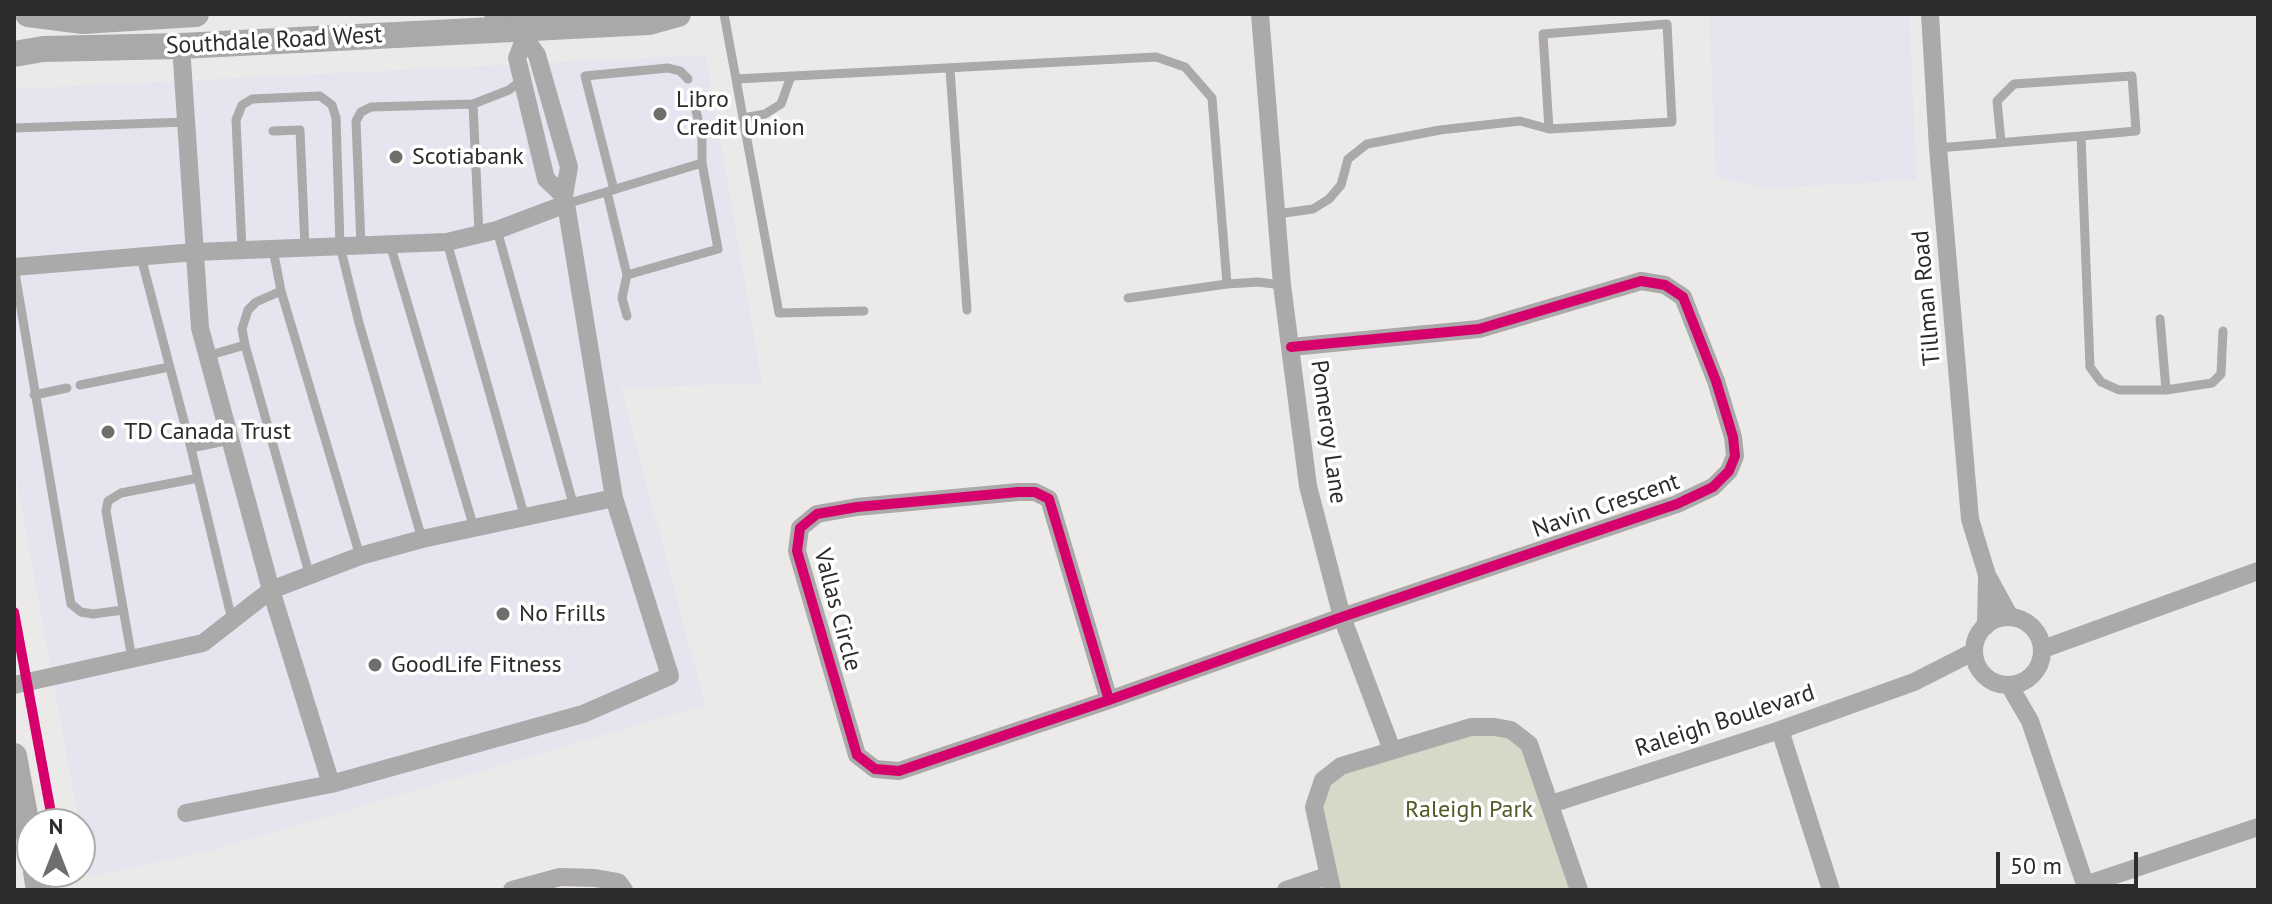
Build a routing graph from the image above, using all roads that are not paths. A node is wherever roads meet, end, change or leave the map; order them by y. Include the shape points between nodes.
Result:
1 (28, 14) edge
2 (196, 14) edge
3 (493, 14) edge
4 (678, 14) edge
5 (724, 14) edge
6 (1260, 14) edge
7 (1930, 14) edge
8 (521, 34) junction
9 (181, 46) junction
10 (14, 54) edge
11 (950, 69) junction
12 (791, 76) junction
13 (523, 79) junction
14 (688, 79) dead end
15 (736, 79) junction
16 (692, 93) dead end
17 (473, 104) junction
18 (743, 118) junction
19 (187, 122) junction
20 (14, 128) edge
21 (1549, 129) junction
22 (273, 131) dead end
23 (2081, 136) junction
24 (2001, 142) junction
25 (1938, 148) junction
26 (702, 163) junction
27 (610, 191) junction
28 (565, 200) junction
29 (1277, 214) junction
30 (488, 232) junction
31 (447, 242) junction
32 (390, 244) junction
33 (361, 245) junction
34 (340, 246) junction
35 (305, 248) junction
36 (273, 249) junction
37 (242, 250) junction
38 (195, 252) junction
39 (141, 257) junction
40 (14, 267) edge
41 (627, 275) junction
42 (1227, 284) junction
43 (1282, 285) junction
44 (281, 291) junction
45 (1128, 298) dead end
46 (967, 310) dead end
47 (864, 311) dead end
48 (627, 316) dead end
49 (2160, 319) dead end
50 (2223, 331) dead end
51 (245, 345) junction
52 (1291, 347) junction
53 (207, 356) junction
54 (169, 367) junction
55 (80, 385) dead end
56 (67, 388) dead end
57 (2166, 390) junction
58 (34, 395) junction
59 (230, 440) junction
60 (191, 448) junction
61 (198, 478) junction
62 (614, 498) junction
63 (574, 507) junction
64 (525, 518) junction
65 (474, 529) junction
66 (422, 539) junction
67 (360, 556) junction
68 (2258, 571) edge
69 (309, 573) junction
70 (1987, 575) junction
71 (271, 590) junction
72 (123, 610) junction
73 (1342, 617) junction
74 (2010, 617) junction
75 (232, 620) junction
76 (1986, 626) junction
77 (2039, 640) junction
78 (132, 659) junction
79 (1976, 661) junction
80 (2029, 680) junction
81 (14, 685) edge
82 (2009, 685) junction
83 (1109, 700) junction
84 (2030, 721) junction
85 (1780, 730) junction
86 (1392, 750) junction
87 (14, 756) edge
88 (331, 784) junction
89 (1551, 804) junction
90 (24, 808) edge
91 (186, 813) dead end
92 (2258, 827) edge
93 (1329, 883) edge
94 (2086, 887) edge
95 (512, 890) edge
96 (624, 890) edge
97 (1286, 890) edge
98 (1579, 890) edge
99 (1831, 890) edge

1 - 2 main road, Southdale Road West via 83,21
3 - 8 street
4 - 8 main road, Southdale Road West via 649,22
5 - 15 lane
6 - 29 street, Pomeroy Lane
7 - 25 street, Tillman Road
8 - 9 main road, Southdale Road West
8 - 13 street via 517,58
8 - 28 street via 537,55 569,167
9 - 10 main road, Southdale Road West
9 - 19 street
11 - 12 lane
11 - 42 lane via 1156,57 1185,67 1212,98
11 - 46 lane
12 - 15 lane
12 - 18 lane via 781,104
13 - 17 lane
13 - 28 street via 546,179
14 - 27 lane via 668,68 585,76
15 - 18 lane
16 - 26 lane
17 - 30 lane
17 - 33 lane via 371,107 361,112 356,121
18 - 47 lane via 779,313
19 - 20 lane
19 - 38 street
21 - 21 lane via 1672,122 1667,24 1543,34
21 - 29 lane via 1520,121 1367,144 1348,159 1341,185 1329,199 1313,209
22 - 35 lane via 300,130
23 - 24 lane
23 - 24 lane via 2136,131 2132,76 2014,84 1997,101
23 - 57 lane via 2090,367 2101,382 2119,390
24 - 25 lane
25 - 70 street, Tillman Road via 1970,519
26 - 27 lane
26 - 41 lane via 718,249
27 - 28 lane
27 - 41 lane
28 - 30 street
28 - 62 street
29 - 43 street, Pomeroy Lane
30 - 31 street
30 - 63 lane
31 - 32 street
31 - 64 lane
32 - 33 street
32 - 65 lane
33 - 34 street
34 - 35 street
34 - 37 lane via 336,118 332,105 320,96 252,99 242,105 236,120
34 - 66 lane
35 - 36 street
36 - 37 street
36 - 44 lane
37 - 38 street
38 - 39 street
38 - 53 street
39 - 40 street
39 - 54 lane
40 - 58 lane
41 - 48 lane via 622,298
42 - 43 lane
42 - 45 lane
43 - 52 street, Pomeroy Lane
44 - 51 lane via 248,310 242,329
44 - 67 lane
49 - 57 lane
50 - 57 lane via 2221,374 2212,383
51 - 53 lane
51 - 69 lane
52 - 73 street, Pomeroy Lane via 1308,486
52 - 73 street, Navin Crescent via 1479,329 1641,281 1665,285 1683,297 1733,437 1735,456 1729,471 1713,487 1677,504
53 - 59 street
54 - 55 lane
54 - 60 lane
56 - 58 lane
58 - 72 lane via 71,604 93,614
59 - 60 lane
59 - 71 street
60 - 61 lane
61 - 72 lane via 121,493 108,501
61 - 75 lane
62 - 63 street
62 - 88 street via 670,676 583,714
63 - 64 street
64 - 65 street
65 - 66 street
66 - 67 street
67 - 69 street
68 - 77 street via 2091,630
69 - 71 street
70 - 74 street, Tillman Road
70 - 76 street, Tillman Road
71 - 75 street
71 - 88 street
72 - 78 lane
73 - 83 street, Vallas Circle
73 - 86 street, Pomeroy Lane
74 - 76 street
74 - 77 street via 2025,622
75 - 78 street via 203,643
76 - 79 street via 1978,637
77 - 80 street via 2036,670
78 - 81 street
79 - 82 street via 1991,679
79 - 85 street, Raleigh Boulevard
80 - 82 street
80 - 84 street
82 - 84 street
83 - 83 street, Vallas Circle via 899,771 875,769 857,755 797,551 800,528 817,514 857,507 1018,492 1049,499
84 - 94 street
85 - 89 street, Raleigh Boulevard
85 - 99 street
86 - 89 street via 1471,727 1511,730 1529,744
86 - 93 street via 1341,766 1323,780 1314,807
87 - 90 main road
88 - 91 street
89 - 98 street
92 - 94 street
93 - 97 street
95 - 96 street via 560,877 618,882

